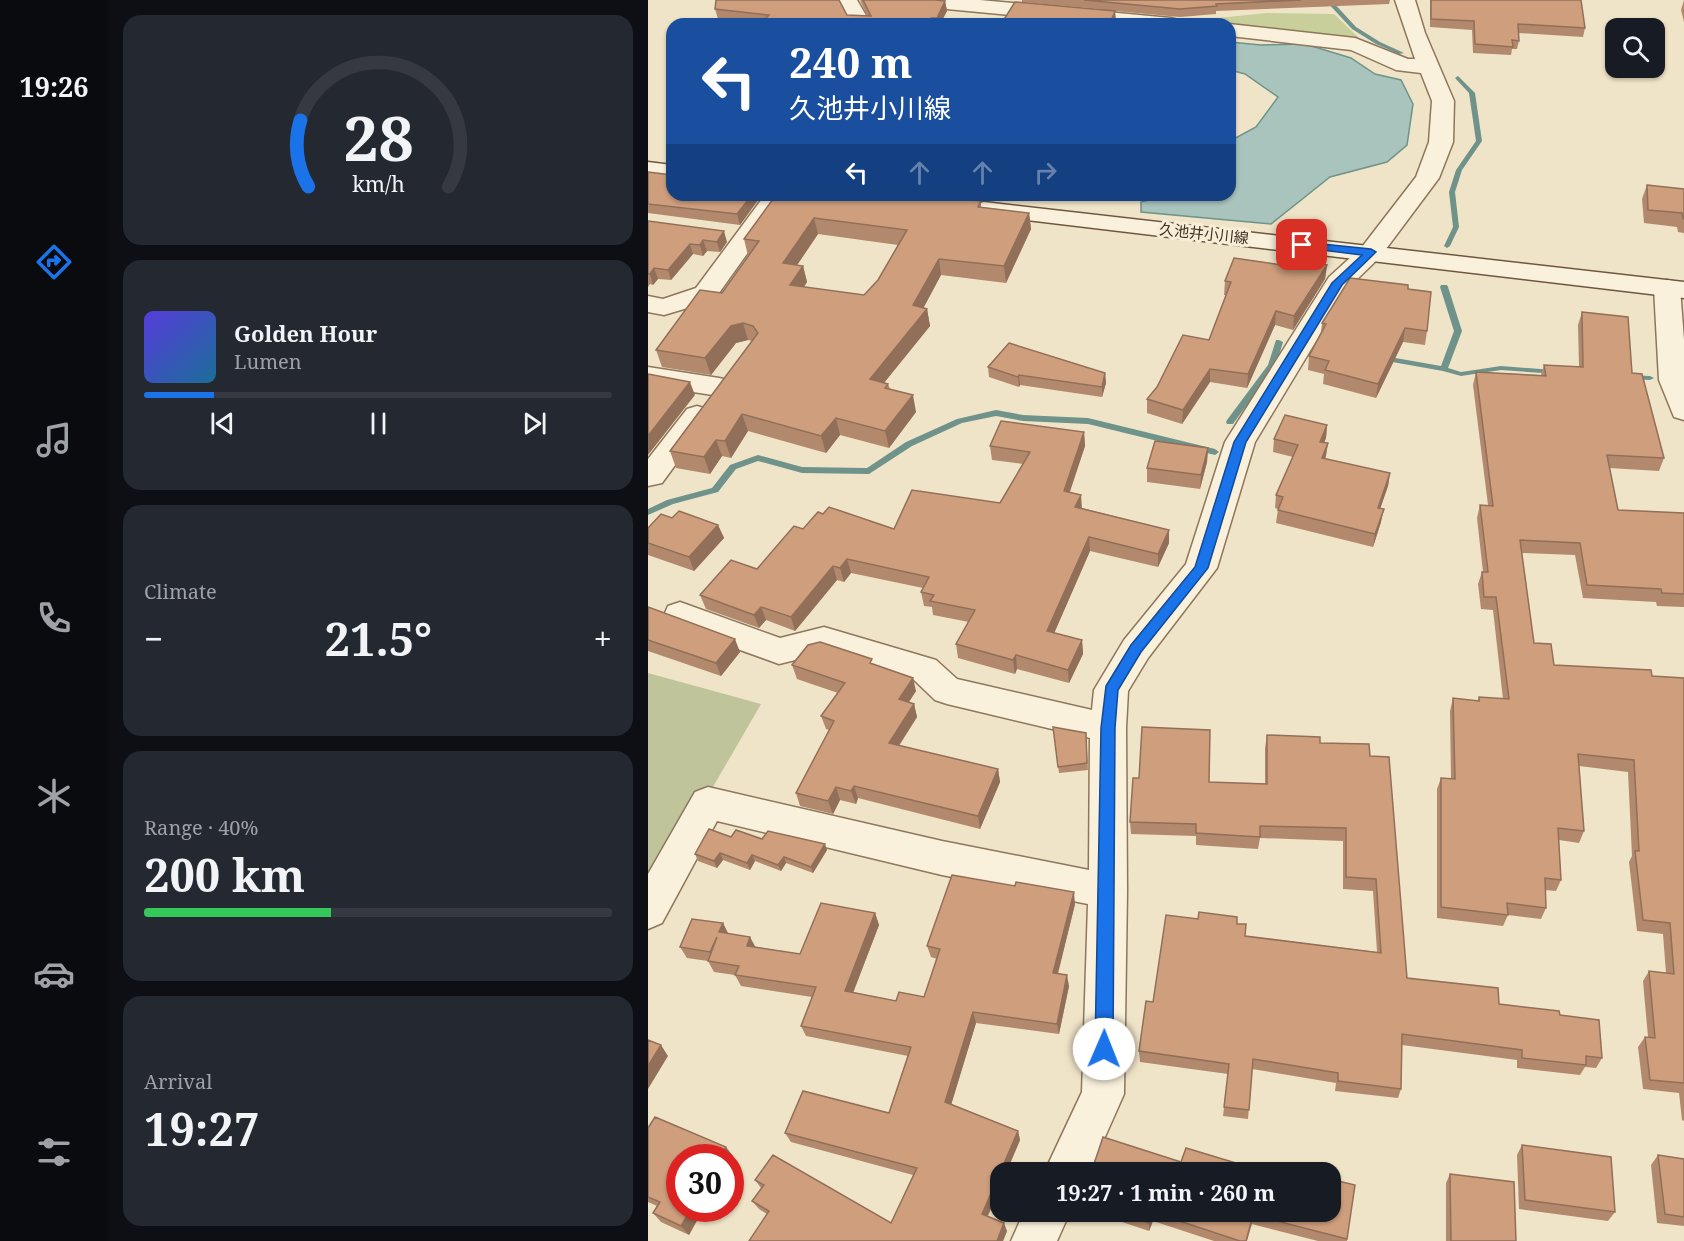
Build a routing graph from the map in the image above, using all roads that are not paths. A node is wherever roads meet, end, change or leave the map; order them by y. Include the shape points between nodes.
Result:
1 (847, 0) edge
2 (915, 0) edge
3 (1405, 0) edge
4 (858, 18) edge
5 (1096, 18) edge
6 (1236, 31) edge
7 (1430, 66) junction
8 (648, 169) edge
9 (666, 171) edge
10 (771, 201) edge
11 (963, 206) edge
12 (1371, 252) junction
13 (1675, 289) edge
14 (648, 304) edge
15 (648, 376) edge
16 (1684, 410) edge
17 (648, 476) edge
18 (680, 615) dead end
19 (1108, 728) junction
20 (1108, 891) junction
21 (648, 911) edge
22 (1070, 1162) edge
23 (1043, 1222) edge
24 (1034, 1241) edge

1 - 4 street
2 - 5 street
3 - 7 street
6 - 7 street via 1355,44 1404,65
7 - 12 street via 1443,101 1441,142 1427,178
8 - 9 street
10 - 14 street via 737,233 705,294 664,307
11 - 12 street, 久池井小川線
12 - 13 street, 久池井小川線
12 - 19 street via 1338,283 1240,442 1201,568 1136,649 1111,690
13 - 16 street via 1672,380
15 - 17 street via 726,378
18 - 19 street via 779,651 824,640 924,669 946,690
19 - 20 street
20 - 21 street via 942,858 708,803
20 - 22 street via 1103,1094
23 - 24 street

